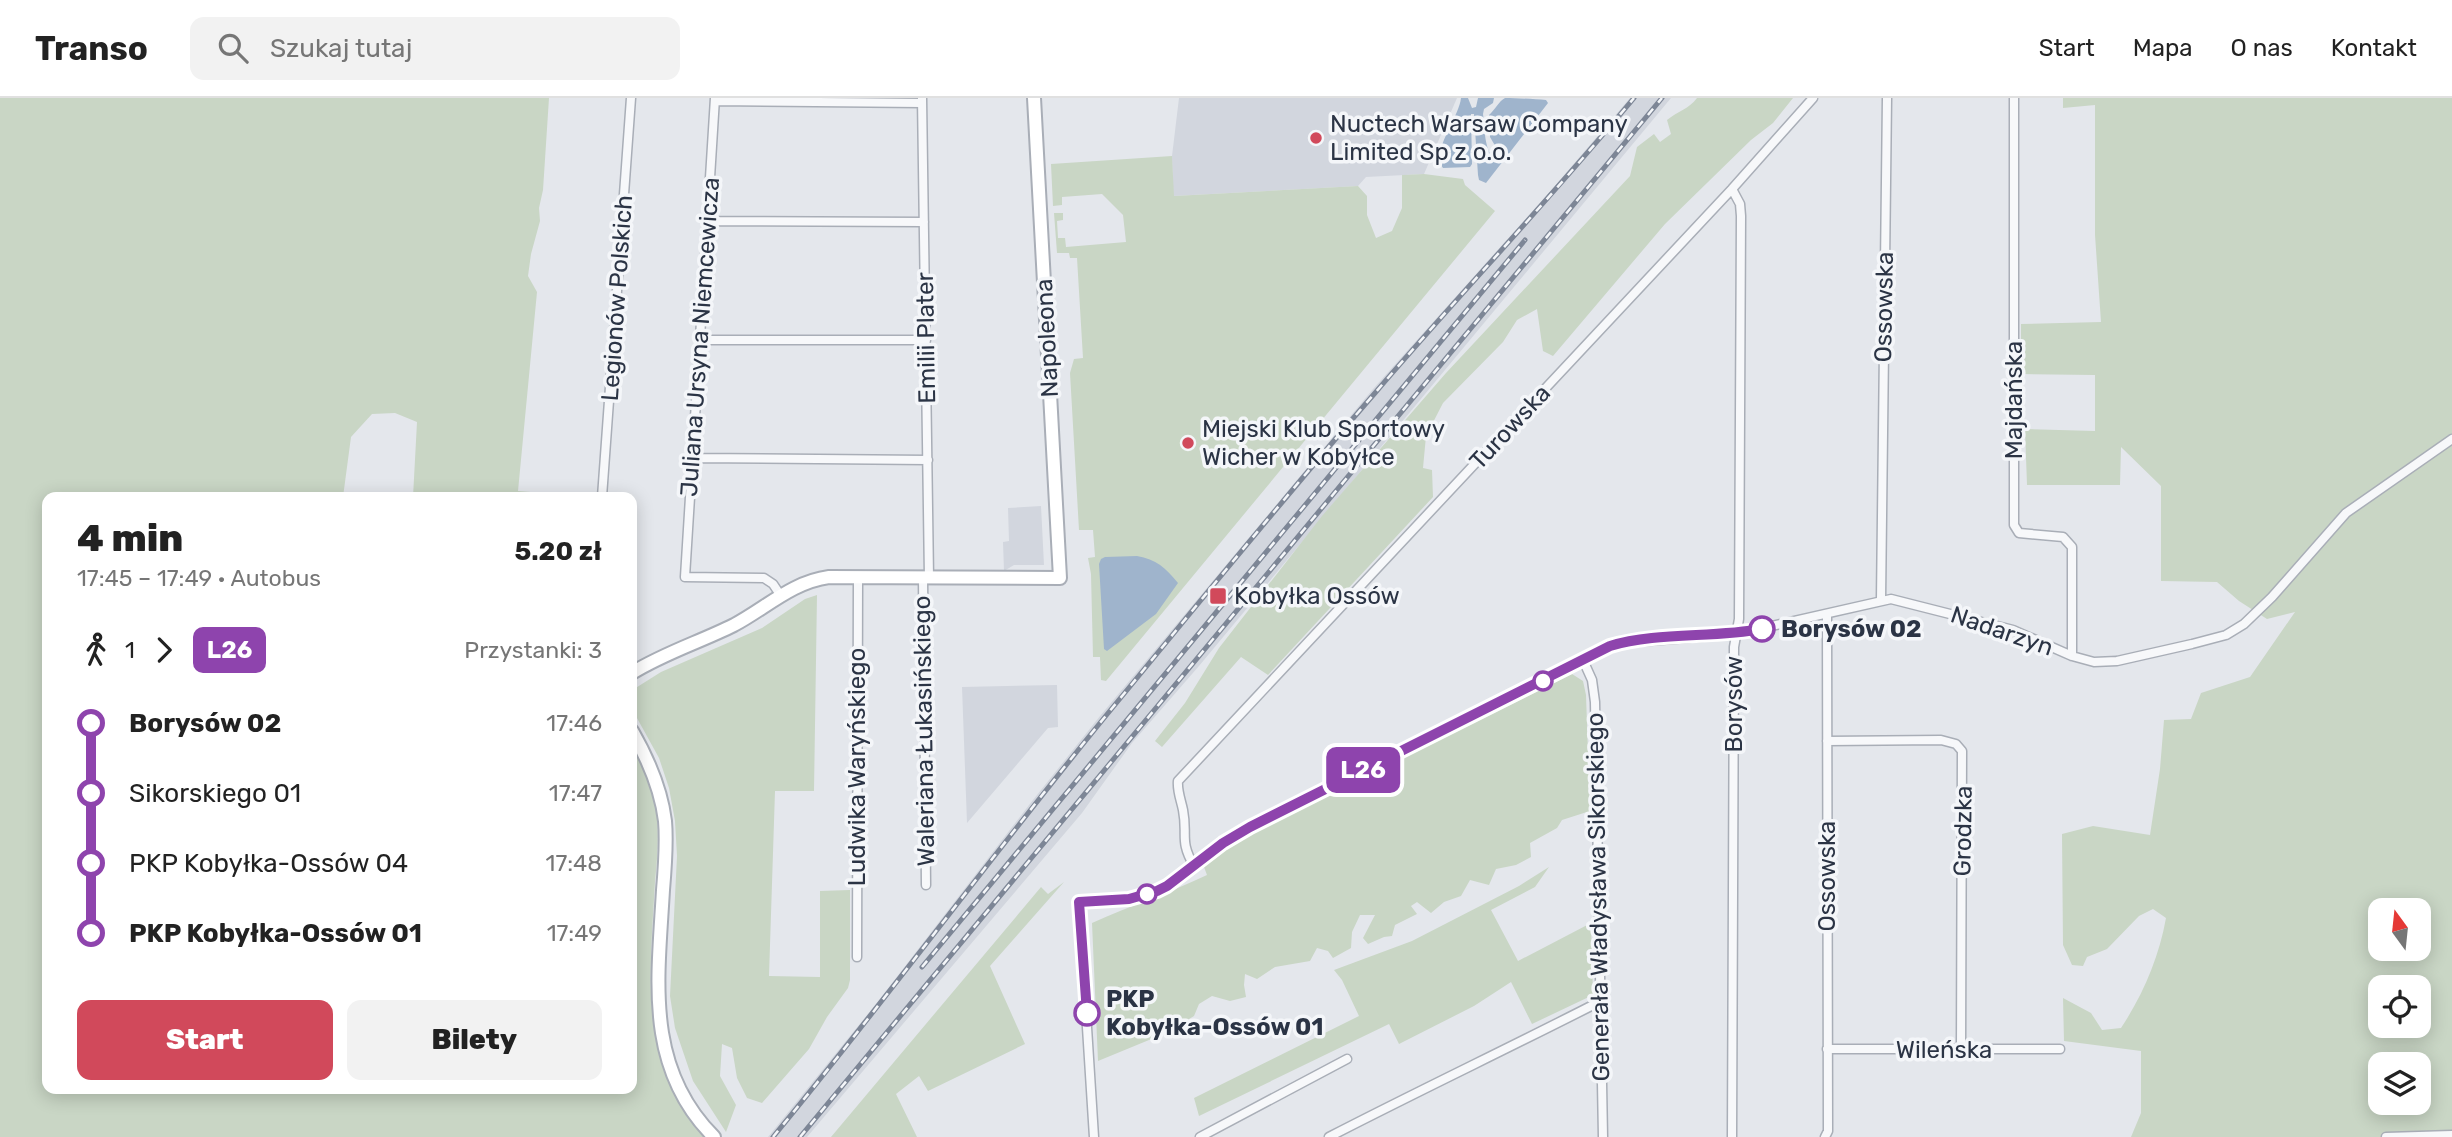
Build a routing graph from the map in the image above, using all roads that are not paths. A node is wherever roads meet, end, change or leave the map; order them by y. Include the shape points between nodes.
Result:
1 (631, 98) edge
2 (1034, 98) edge
3 (1814, 98) edge
4 (1887, 98) edge
5 (2014, 98) edge
6 (715, 100) edge
7 (922, 101) edge
8 (1732, 189) junction
9 (707, 221) junction
10 (924, 222) junction
11 (700, 340) junction
12 (926, 340) junction
13 (2452, 439) edge
14 (693, 458) junction
15 (928, 460) junction
16 (602, 492) edge
17 (858, 578) junction
18 (926, 578) junction
19 (781, 596) junction
20 (1881, 600) junction
21 (1827, 615) junction
22 (1736, 634) junction
23 (2072, 656) junction
24 (1583, 660) junction
25 (649, 662) junction
26 (637, 665) edge
27 (637, 670) edge
28 (637, 741) edge
29 (1827, 741) junction
30 (1194, 866) junction
31 (926, 885) dead end
32 (857, 957) dead end
33 (1599, 1002) junction
34 (1828, 1049) junction
35 (2060, 1049) dead end
36 (1961, 1050) junction
37 (1347, 1059) dead end
38 (2452, 1135) edge
39 (714, 1137) edge
40 (1094, 1137) edge
41 (1200, 1137) edge
42 (1329, 1137) edge
43 (1603, 1137) edge
44 (1732, 1137) edge
45 (1825, 1137) edge
46 (2386, 1137) edge

1 - 16 street, Legionów Polskich
2 - 18 street, Napoleona via 1060,578
3 - 8 street, Turowska
4 - 20 street, Ossowska
5 - 23 street, Majdańska via 2014,525 2018,533 2063,537 2072,547
6 - 7 street
6 - 9 street, Juliana Ursyna Niemcewicza
7 - 10 street, Emilii Plater
8 - 22 street, Borysów via 1741,216
8 - 30 street, Turowska via 1178,781 1184,848
9 - 10 street
9 - 11 street, Juliana Ursyna Niemcewicza
10 - 12 street, Emilii Plater
11 - 12 street
11 - 14 street, Juliana Ursyna Niemcewicza
12 - 15 street, Emilii Plater
13 - 23 street, Nadarzyn via 2346,513 2259,612 2226,635 2107,663
14 - 15 street
14 - 19 street, Juliana Ursyna Niemcewicza via 685,576 764,578
15 - 18 street, Emilii Plater
17 - 18 street
17 - 19 street via 811,580
17 - 32 street, Ludwika Waryńskiego
18 - 31 street, Waleriana Łukasińskiego
19 - 25 street via 722,631
20 - 21 street, Nadarzyn
20 - 23 street, Nadarzyn via 1903,601 2013,630
21 - 22 street, Nadarzyn
21 - 29 street, Ossowska
22 - 24 street, Nadarzyn via 1622,643
22 - 44 street, Borysów
24 - 30 street, Nadarzyn via 1250,827
24 - 33 street, Generała Władysława Sikorskiego via 1595,702
25 - 26 street
25 - 27 street
28 - 39 street via 653,774 664,818 657,998 660,1030 677,1083
29 - 34 street, Ossowska
29 - 36 street, Grodzka via 1941,740 1962,751
30 - 40 street, Nadarzyn via 1147,894 1079,902
33 - 42 street
33 - 43 street, Generała Władysława Sikorskiego
34 - 36 street, Wileńska
34 - 45 street, Ossowska
35 - 36 street, Wileńska
37 - 41 street
38 - 46 street

